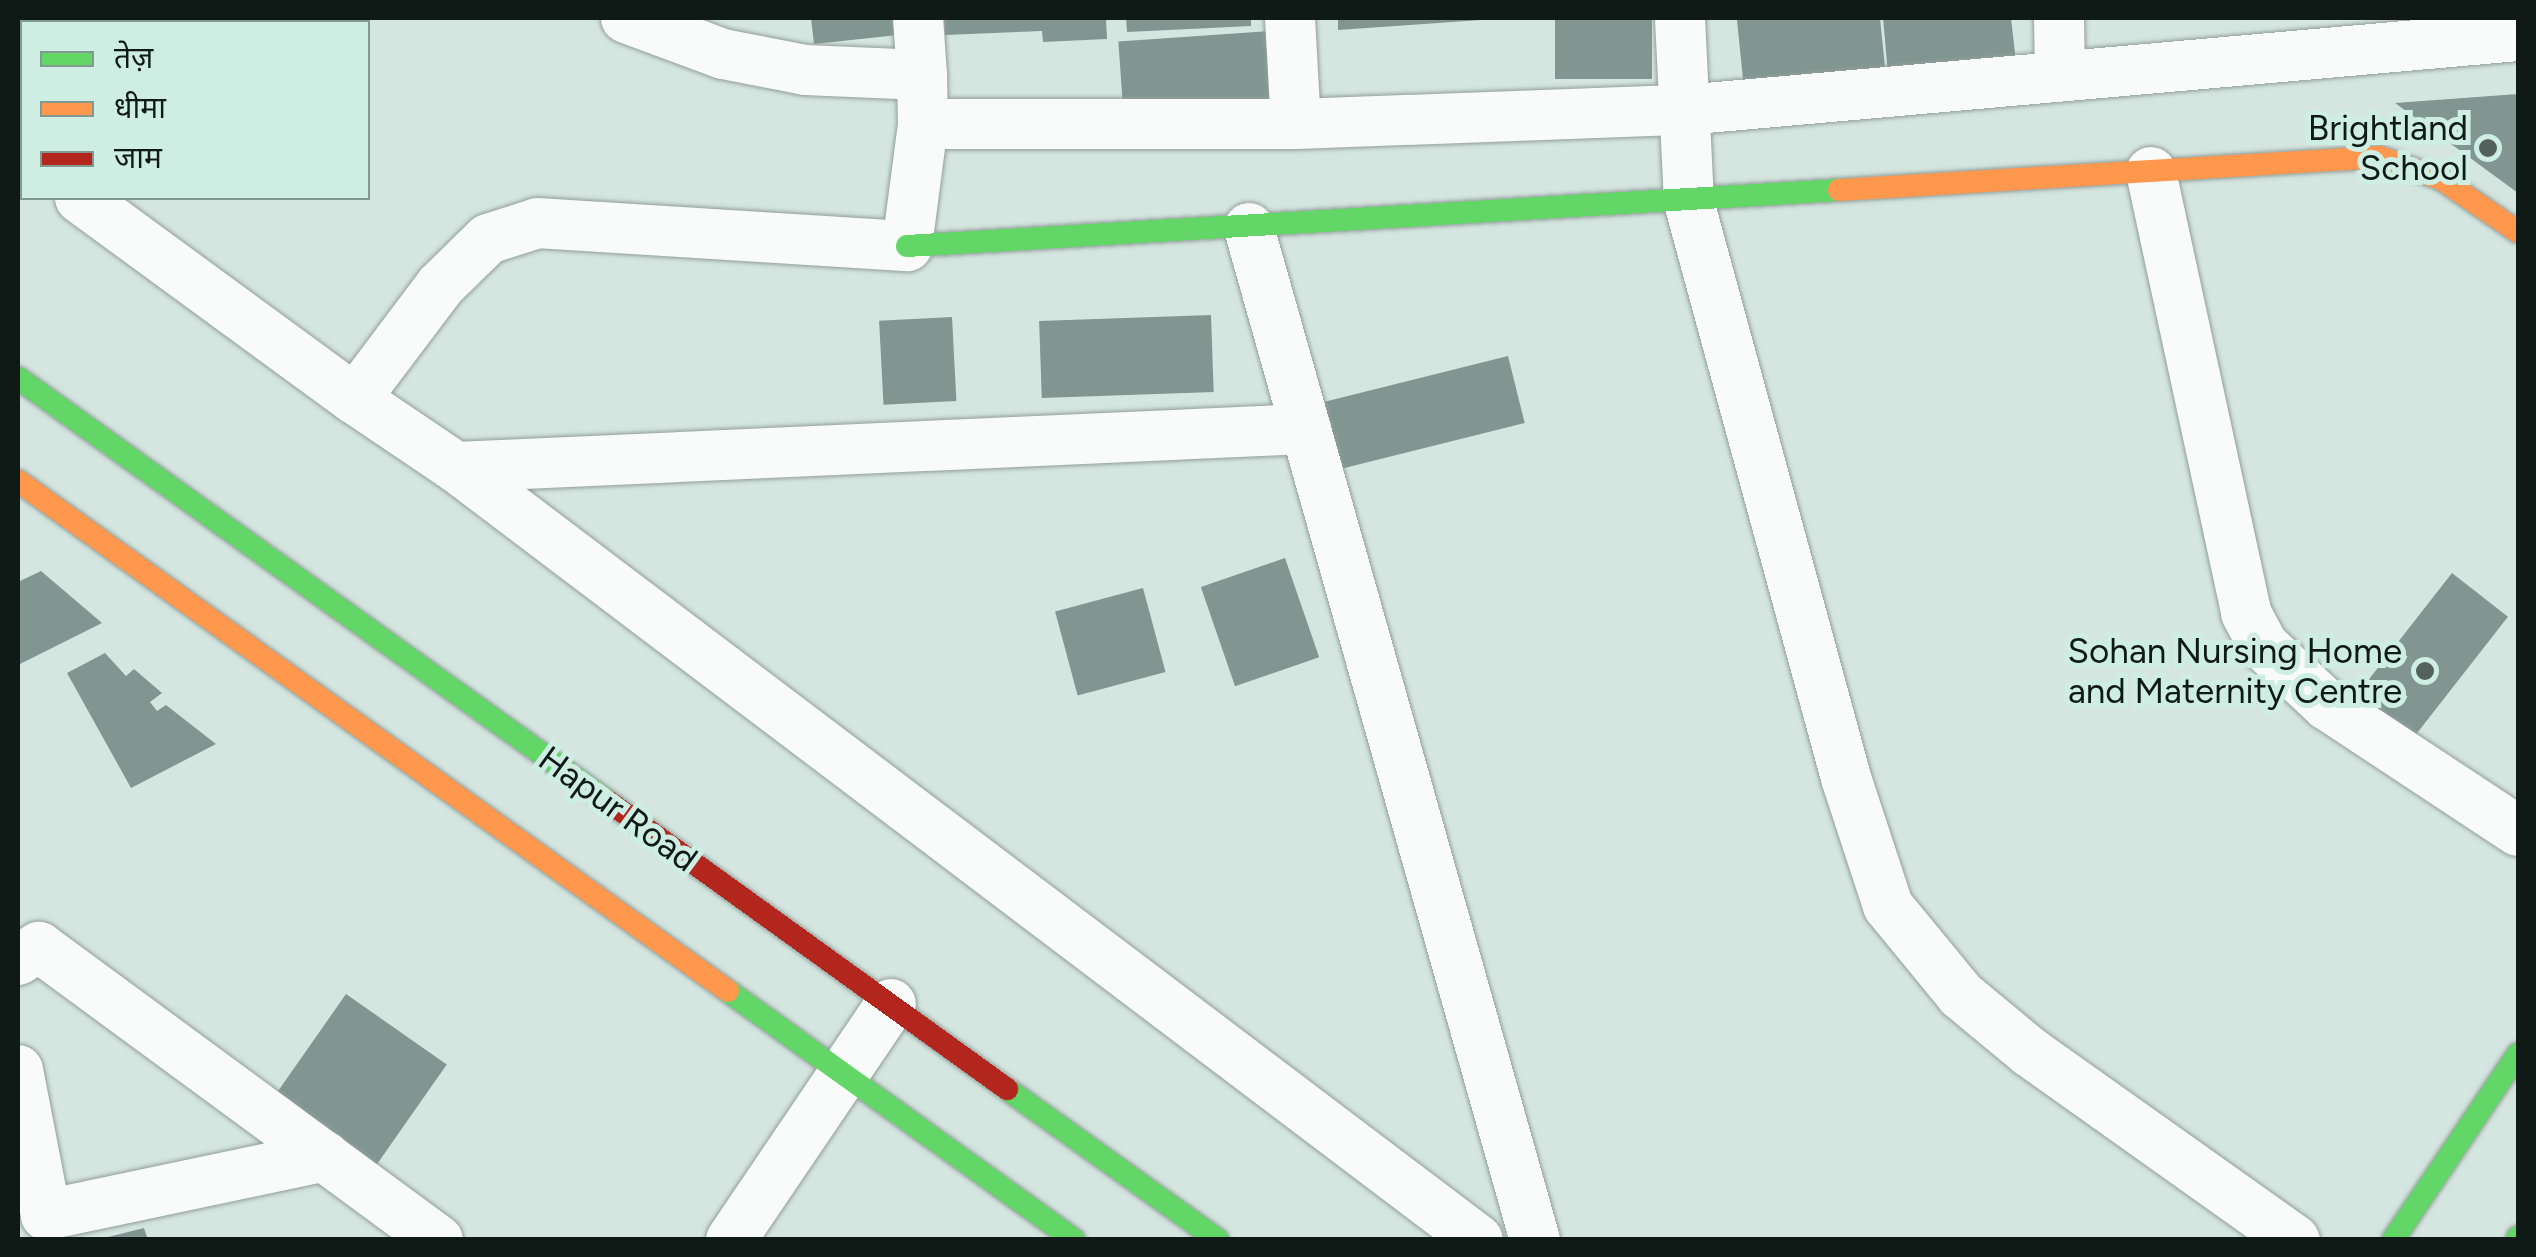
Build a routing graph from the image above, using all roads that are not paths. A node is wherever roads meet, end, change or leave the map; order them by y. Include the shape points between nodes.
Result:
1 (626, 18) edge
2 (918, 18) edge
3 (1290, 18) edge
4 (1680, 18) edge
5 (2059, 18) edge
6 (2428, 31) edge
7 (2518, 36) edge
8 (922, 75) junction
9 (2060, 76) junction
10 (1684, 110) junction
11 (923, 124) junction
12 (1296, 124) junction
13 (2152, 172) junction
14 (83, 200) edge
15 (1690, 202) junction
16 (1248, 228) junction
17 (2518, 232) edge
18 (907, 246) junction
19 (18, 378) edge
20 (355, 399) junction
21 (1306, 429) junction
22 (456, 467) junction
23 (18, 481) edge
24 (2518, 831) edge
25 (18, 960) edge
26 (890, 1004) junction
27 (2518, 1054) edge
28 (18, 1070) edge
29 (844, 1073) junction
30 (325, 1156) junction
31 (438, 1240) edge
32 (732, 1240) edge
33 (1074, 1240) edge
34 (1218, 1240) edge
35 (1478, 1240) edge
36 (1534, 1240) edge
37 (2295, 1240) edge
38 (2393, 1240) edge

1 - 8 street via 740,58 806,70
2 - 8 street
3 - 12 street
4 - 10 street
5 - 9 street
6 - 7 street
6 - 9 street
8 - 11 street
9 - 10 street
10 - 12 street
10 - 15 street
11 - 12 street
11 - 18 street
13 - 15 main road
13 - 17 main road via 2380,157 2441,179
13 - 24 street via 2246,613 2263,645 2327,706
14 - 20 street
15 - 16 main road
15 - 37 street via 1846,778 1888,906 1962,995 2030,1052
16 - 18 main road
16 - 21 street
18 - 20 street via 538,223 488,239 464,262
19 - 26 main road, Hapur Road
20 - 22 street
21 - 22 street
21 - 36 street
22 - 35 street
23 - 29 main road
25 - 30 street via 39,947
26 - 29 street
26 - 34 main road, Hapur Road
27 - 38 main road
28 - 30 street via 46,1215
29 - 32 street
29 - 33 main road
30 - 31 street

